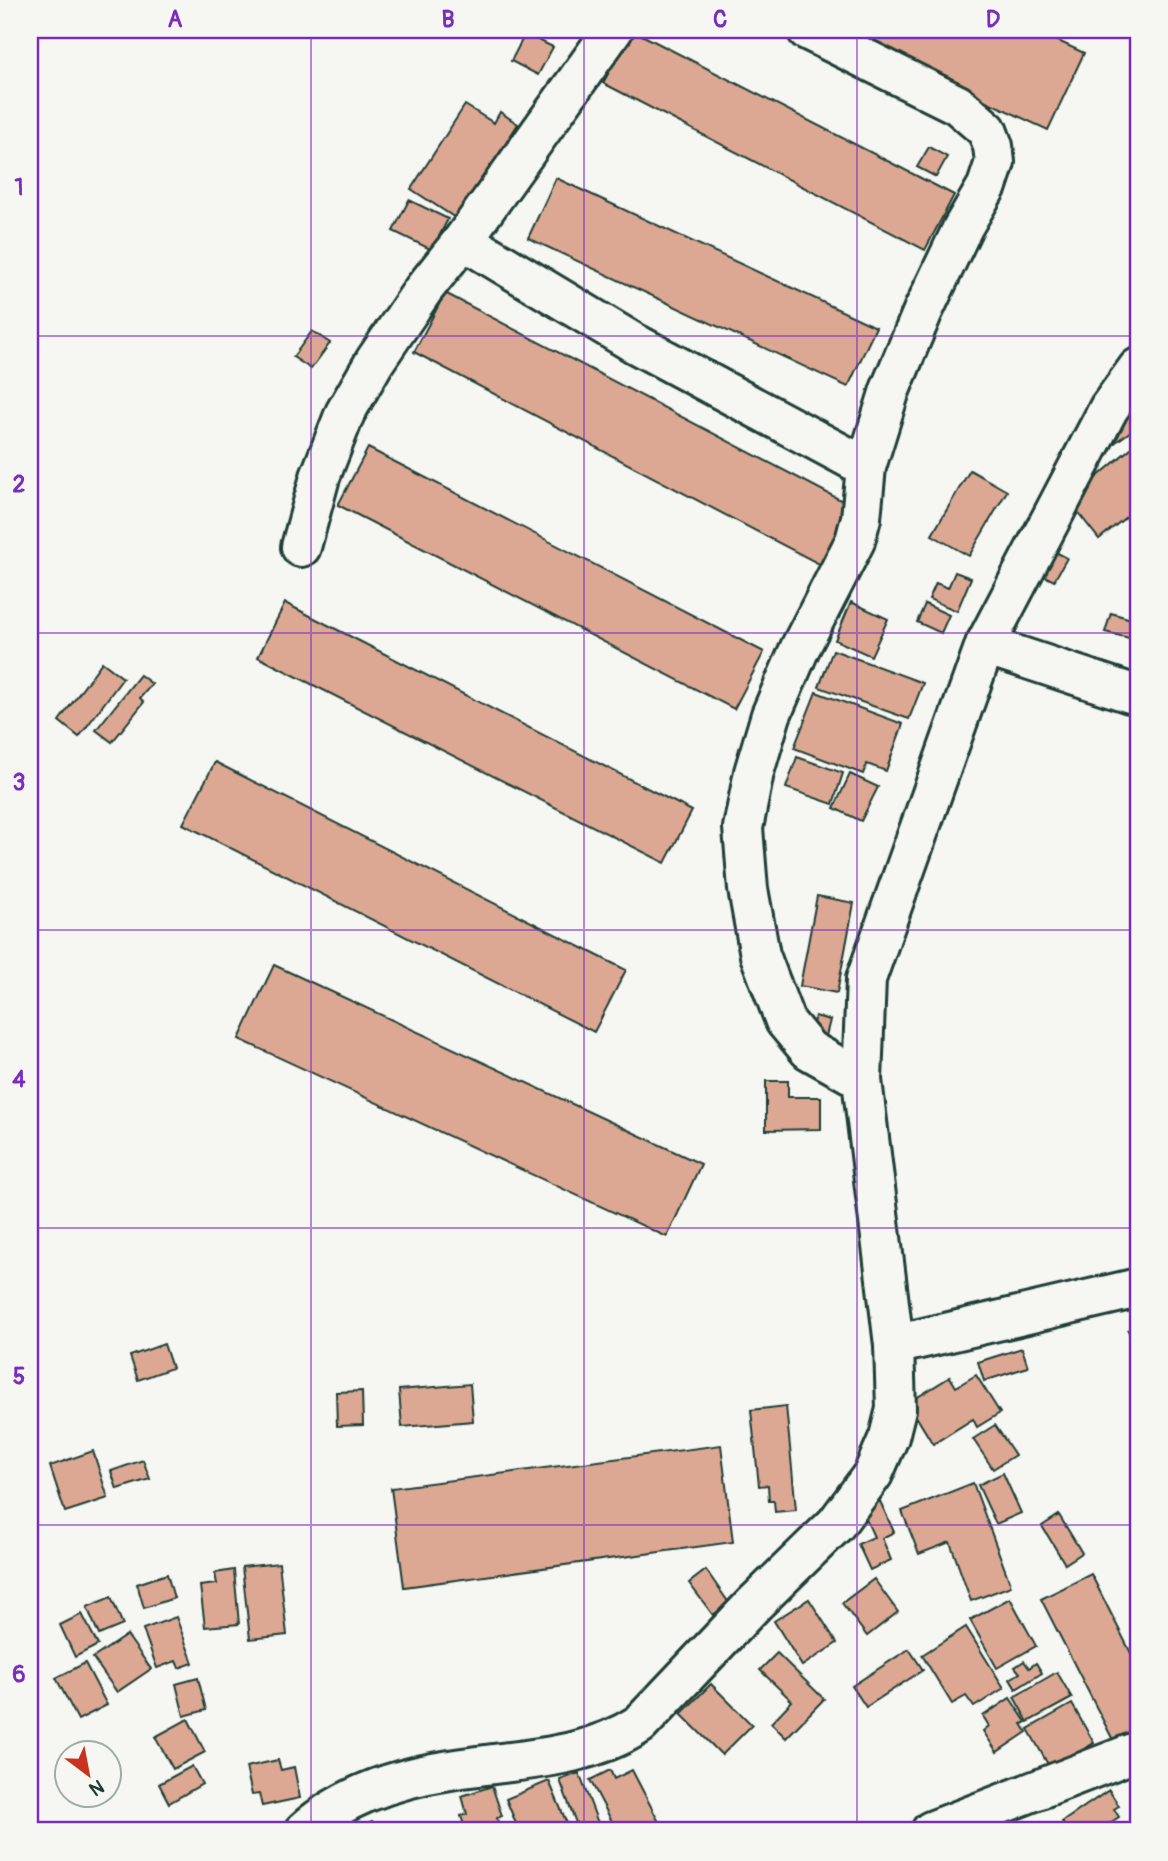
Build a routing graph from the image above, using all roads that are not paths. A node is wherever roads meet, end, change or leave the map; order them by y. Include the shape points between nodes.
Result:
1 (613, 30) edge
2 (807, 30) edge
3 (463, 240) junction
4 (1138, 368) edge
5 (866, 467) junction
6 (301, 547) dead end
7 (985, 645) junction
8 (1138, 693) edge
9 (862, 1080) junction
10 (1138, 1288) edge
11 (894, 1345) junction
12 (1138, 1751) edge
13 (304, 1831) edge
14 (931, 1831) edge

1 - 3 street
2 - 5 street via 958,105 987,130 993,146 995,162 986,186 923,310 890,390
3 - 5 street via 634,343
3 - 6 street via 409,310 345,412 320,477
4 - 7 street via 1109,408
5 - 9 street via 855,541 771,715 743,828 760,955 785,1021 809,1050
7 - 8 street
7 - 9 street via 866,979
9 - 11 street
10 - 11 street
11 - 13 street via 896,1409 890,1437 873,1474 836,1524 640,1724 574,1753 402,1780 361,1794
12 - 14 street

